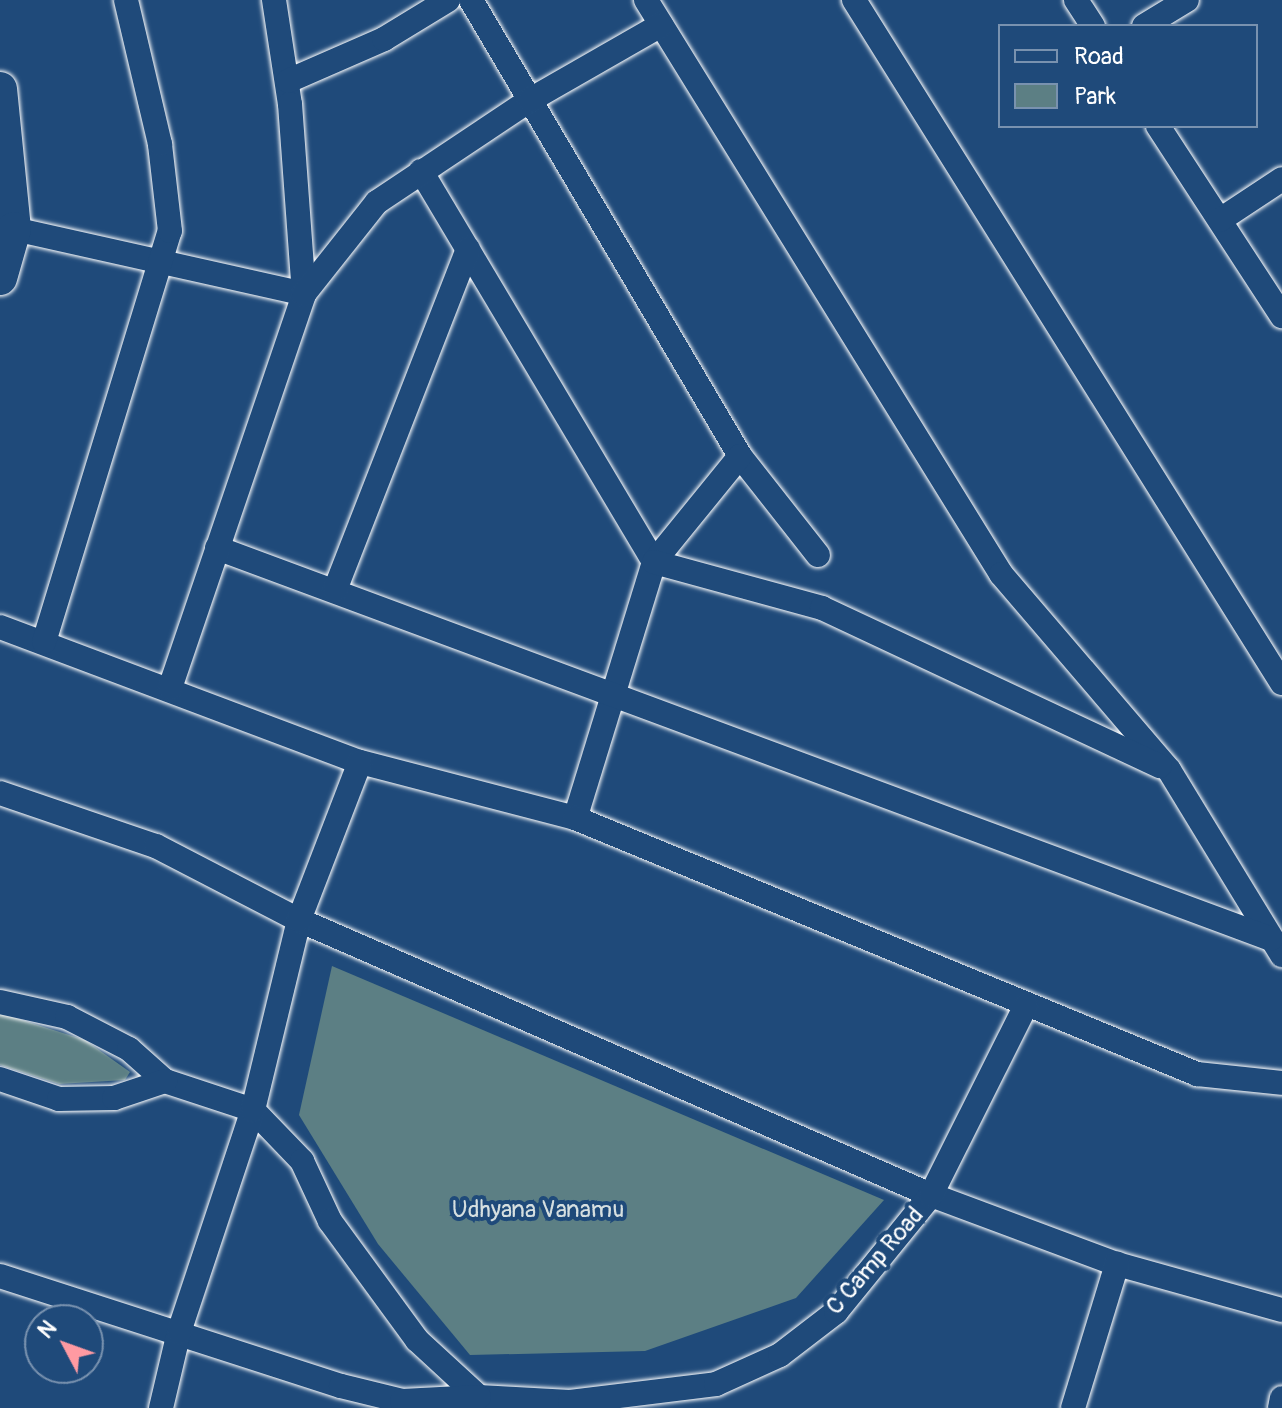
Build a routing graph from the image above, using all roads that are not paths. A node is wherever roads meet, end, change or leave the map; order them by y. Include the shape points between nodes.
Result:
1 (126, 0) edge
2 (274, 0) edge
3 (448, 0) edge
4 (471, 0) edge
5 (646, 0) edge
6 (854, 0) edge
7 (1076, 0) edge
8 (1187, 0) edge
9 (1092, 24) edge
10 (1147, 24) edge
11 (661, 25) junction
12 (288, 81) junction
13 (0, 89) edge
14 (530, 100) junction
15 (1159, 128) edge
16 (421, 171) junction
17 (1282, 179) edge
18 (1220, 220) junction
19 (14, 229) junction
20 (468, 249) junction
21 (164, 264) junction
22 (0, 278) edge
23 (304, 294) junction
24 (1282, 316) edge
25 (740, 456) junction
26 (217, 548) junction
27 (818, 555) dead end
28 (654, 562) junction
29 (335, 590) junction
30 (0, 627) edge
31 (44, 642) junction
32 (1282, 683) edge
33 (170, 688) junction
34 (613, 697) junction
35 (360, 762) junction
36 (1169, 770) junction
37 (0, 793) edge
38 (575, 818) junction
39 (299, 920) junction
40 (1276, 947) edge
41 (0, 1002) edge
42 (1026, 1005) junction
43 (0, 1079) edge
44 (165, 1081) junction
45 (1282, 1083) edge
46 (253, 1110) junction
47 (931, 1195) junction
48 (1117, 1264) junction
49 (0, 1276) edge
50 (1282, 1310) edge
51 (179, 1332) junction
52 (1282, 1398) edge
53 (476, 1404) edge
54 (161, 1408) edge
55 (1073, 1408) edge
56 (1280, 1408) edge

1 - 21 street via 160,144 170,231
2 - 12 street
3 - 12 street via 384,39
4 - 14 street
5 - 11 street
6 - 32 street
7 - 9 street
8 - 10 street
11 - 14 street
11 - 36 street via 1001,574
12 - 23 street
13 - 19 street
14 - 16 street
14 - 25 street
15 - 18 street
16 - 20 street
16 - 23 street via 377,202
17 - 18 street
18 - 24 street
19 - 21 street
19 - 22 street
20 - 28 street
20 - 29 street
21 - 23 street
21 - 31 street
23 - 26 street
25 - 27 street
25 - 28 street
26 - 29 street
26 - 33 street
28 - 34 street
28 - 36 street via 822,608
29 - 34 street via 418,628
30 - 31 street
31 - 33 street
33 - 35 street
34 - 38 street
34 - 40 street
35 - 38 street
35 - 39 street
36 - 40 street
37 - 39 street via 156,846
38 - 42 street
39 - 46 street
39 - 47 street
41 - 44 street via 67,1017 129,1049
42 - 45 street via 1197,1074
42 - 47 street, C Camp Road
43 - 44 street via 59,1099 114,1098
44 - 46 street
46 - 51 street
46 - 53 street via 302,1161 330,1221 379,1293
47 - 48 street
47 - 53 street, C Camp Road via 836,1312 780,1355 716,1384 570,1402
48 - 50 street
48 - 55 street
49 - 51 street, C Camp Road
51 - 53 street, C Camp Road via 402,1401
51 - 54 street
52 - 56 street

